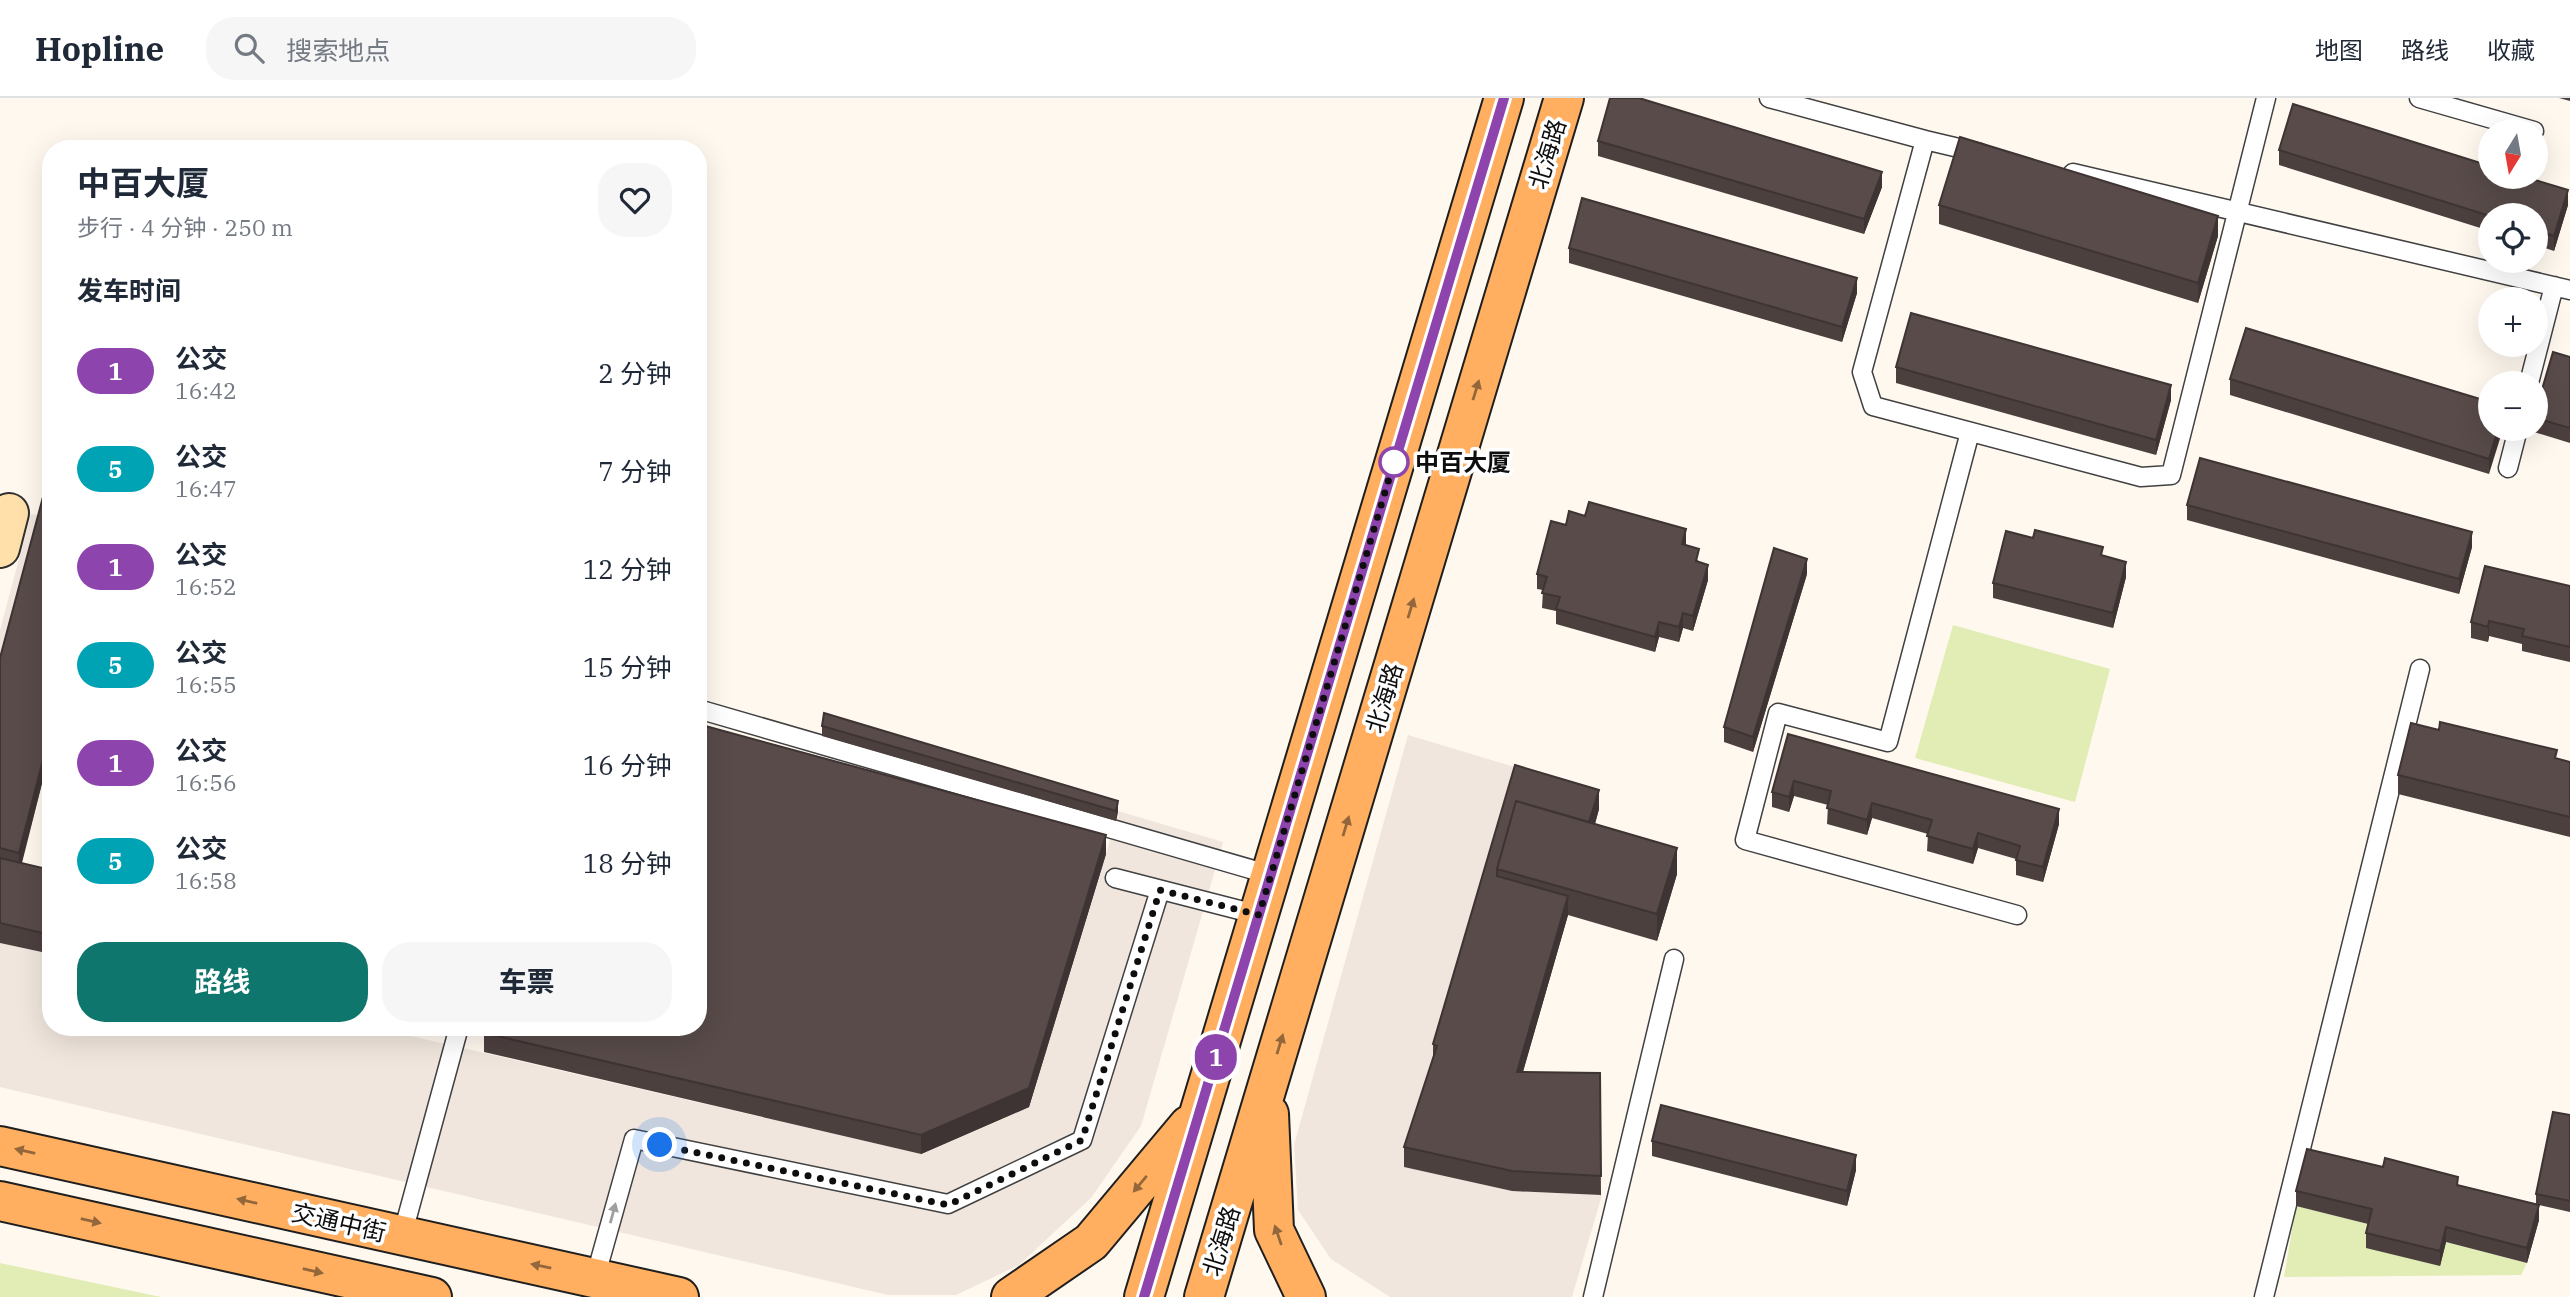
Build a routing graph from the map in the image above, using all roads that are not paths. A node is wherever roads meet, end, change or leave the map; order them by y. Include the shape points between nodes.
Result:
1 (1504, 98) edge
2 (1564, 98) edge
3 (1769, 98) edge
4 (2266, 98) edge
5 (2419, 98) edge
6 (2492, 119) edge
7 (1925, 140) junction
8 (1993, 156) edge
9 (2061, 171) edge
10 (2238, 210) junction
11 (2562, 288) edge
12 (2533, 371) edge
13 (1970, 432) junction
14 (2515, 441) edge
15 (2508, 468) dead end
16 (2420, 669) dead end
17 (707, 712) edge
18 (1271, 875) junction
19 (1115, 878) dead end
20 (1160, 890) junction
21 (1259, 915) junction
22 (2017, 915) dead end
23 (1674, 959) dead end
24 (457, 1036) edge
25 (1268, 1086) junction
26 (1199, 1113) junction
27 (0, 1146) edge
28 (0, 1201) edge
29 (402, 1236) junction
30 (595, 1278) junction
31 (432, 1297) edge
32 (679, 1297) edge
33 (1011, 1297) edge
34 (1144, 1297) edge
35 (1205, 1297) edge
36 (1306, 1297) edge
37 (1593, 1297) edge
38 (2264, 1297) edge

1 - 18 main road
25 -> 2 main road, 北海路
3 - 7 lane
4 - 10 lane
5 - 6 lane
7 - 8 lane
7 - 13 lane via 1862,372 1873,406
9 - 10 lane
10 - 11 lane
10 - 13 lane via 2171,475 2141,477
11 - 12 lane
13 - 22 lane via 1888,742 1778,713 1745,840
14 - 15 lane
16 - 38 lane
17 - 18 lane
18 - 21 main road
19 - 20 lane
20 - 21 lane
30 -> 20 lane via 634,1139 948,1205 1082,1140
21 - 26 main road
23 - 37 lane
24 - 29 lane
25 - 35 main road, 北海路
36 -> 25 main road via 1274,1230
26 -> 33 main road via 1091,1242
26 - 34 main road
29 -> 27 main road, 交通中街
28 -> 31 main road
30 -> 29 main road, 交通中街
30 - 32 main road, 交通中街

